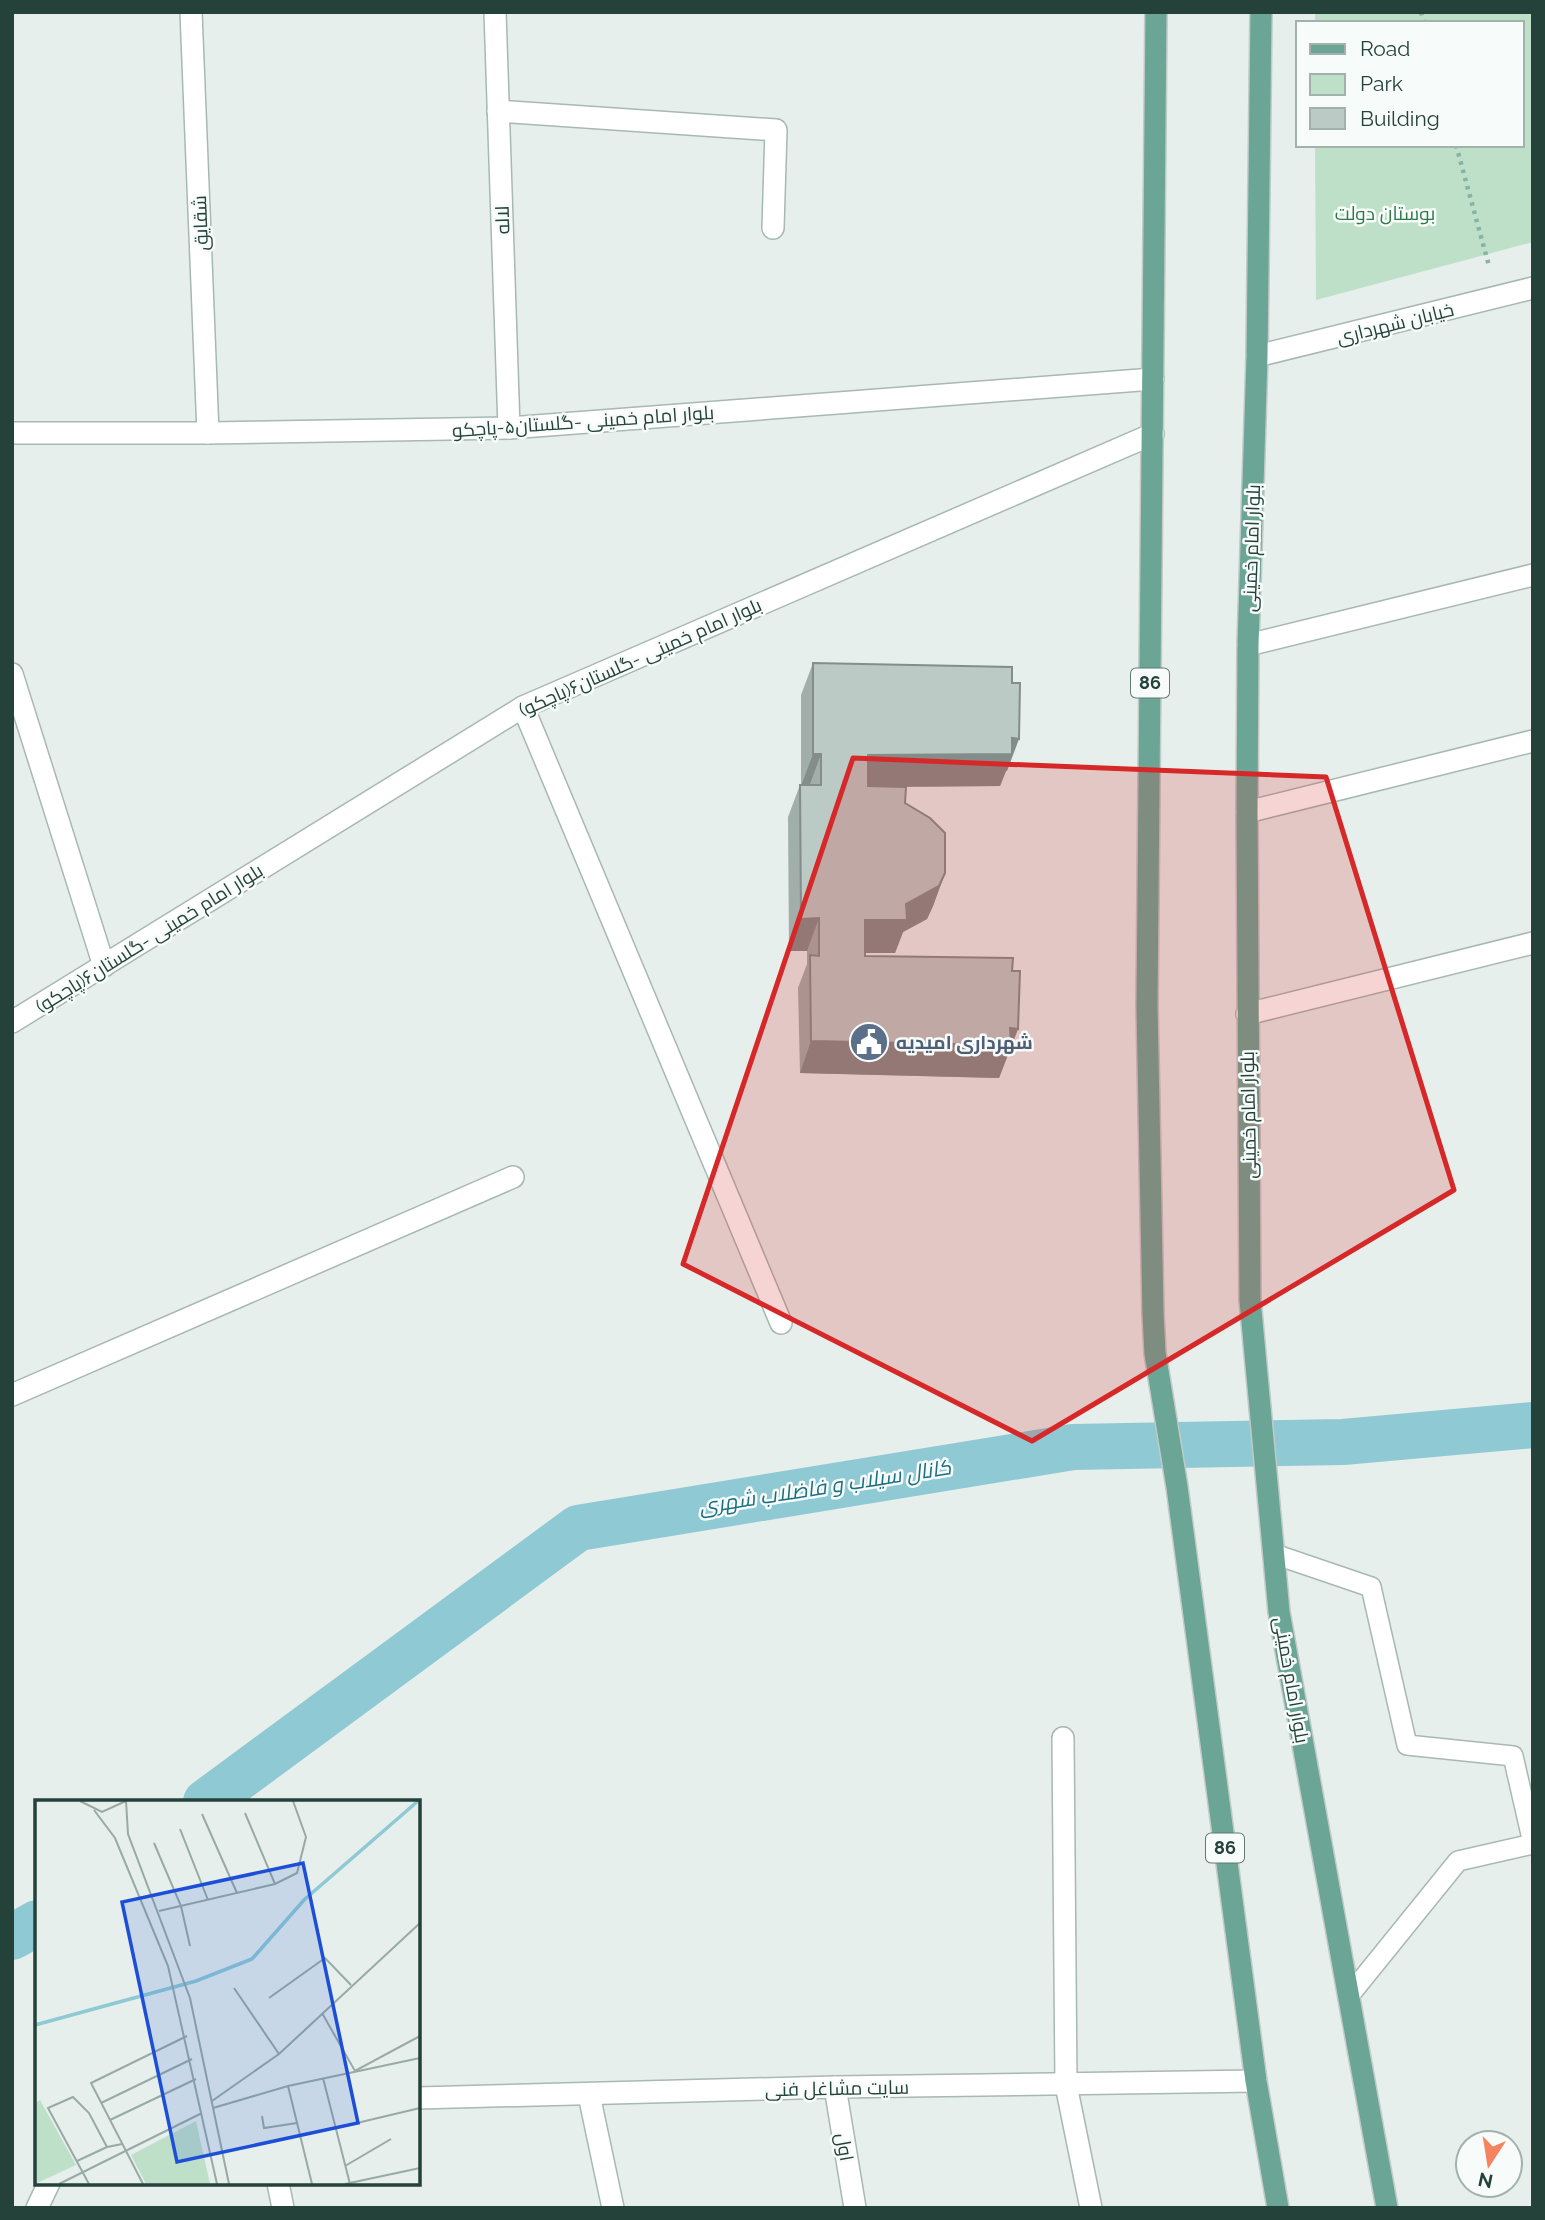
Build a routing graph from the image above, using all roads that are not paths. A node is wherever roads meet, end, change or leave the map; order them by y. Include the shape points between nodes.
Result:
1 (191, 12) edge
2 (495, 12) edge
3 (1156, 12) edge
4 (1261, 12) edge
5 (498, 111) junction
6 (774, 228) dead end
7 (1533, 288) edge
8 (1256, 356) junction
9 (1153, 379) junction
10 (509, 428) junction
11 (12, 433) edge
12 (208, 433) junction
13 (1153, 434) junction
14 (1533, 576) edge
15 (1248, 645) junction
16 (12, 674) edge
17 (523, 707) junction
18 (1533, 741) edge
19 (1247, 812) junction
20 (1533, 943) edge
21 (104, 966) junction
22 (1247, 1014) junction
23 (12, 1022) edge
24 (513, 1177) dead end
25 (781, 1323) dead end
26 (12, 1395) edge
27 (1273, 1545) junction
28 (1063, 1738) dead end
29 (1533, 1843) edge
30 (1348, 1997) junction
31 (1256, 2081) junction
32 (1066, 2085) junction
33 (835, 2087) junction
34 (589, 2095) junction
35 (420, 2098) edge
36 (48, 2185) edge
37 (278, 2185) edge
38 (37, 2208) edge
39 (283, 2208) edge
40 (613, 2208) edge
41 (855, 2208) edge
42 (1091, 2208) edge
43 (1278, 2208) edge
44 (1387, 2208) edge

1 - 12 street, شقایق
2 - 5 street, لاله
3 - 9 main road, 86
4 - 8 main road, بلوار امام خمینی
5 - 6 street via 776,130
5 - 10 street, لاله
7 - 8 street, خیابان شهرداری
8 - 15 main road, بلوار امام خمینی
9 - 10 street, بلوار امام خمینی -گلستان۵-پاچکو
9 - 13 main road, 86
10 - 12 street, بلوار امام خمینی -گلستان۵-پاچکو
11 - 12 street, بلوار امام خمینی -گلستان۵-پاچکو
13 - 17 street, بلوار امام خمینی -گلستان۶(پاچکو)
13 - 31 main road, 86 via 1147,1006 1156,1353
14 - 15 street
15 - 19 main road, بلوار امام خمینی
16 - 21 street
17 - 21 street, بلوار امام خمینی -گلستان۶(پاچکو)
17 - 25 street
18 - 19 street
19 - 22 main road, بلوار امام خمینی
20 - 22 street
21 - 23 street, بلوار امام خمینی -گلستان۶(پاچکو)
22 - 27 main road, بلوار امام خمینی via 1250,1300
24 - 26 street
27 - 29 lane via 1371,1587 1407,1745 1513,1756
27 - 30 main road, بلوار امام خمینی via 1279,1612
28 - 32 street
29 - 30 lane via 1458,1861
30 - 44 main road, بلوار امام خمینی
31 - 32 street, سایت مشاغل فنی
31 - 43 main road, 86
32 - 33 street, سایت مشاغل فنی
32 - 42 street
33 - 34 street, سایت مشاغل فنی
33 - 41 street, اول
34 - 35 street, سایت مشاغل فنی
34 - 40 street
36 - 38 street
37 - 39 street

